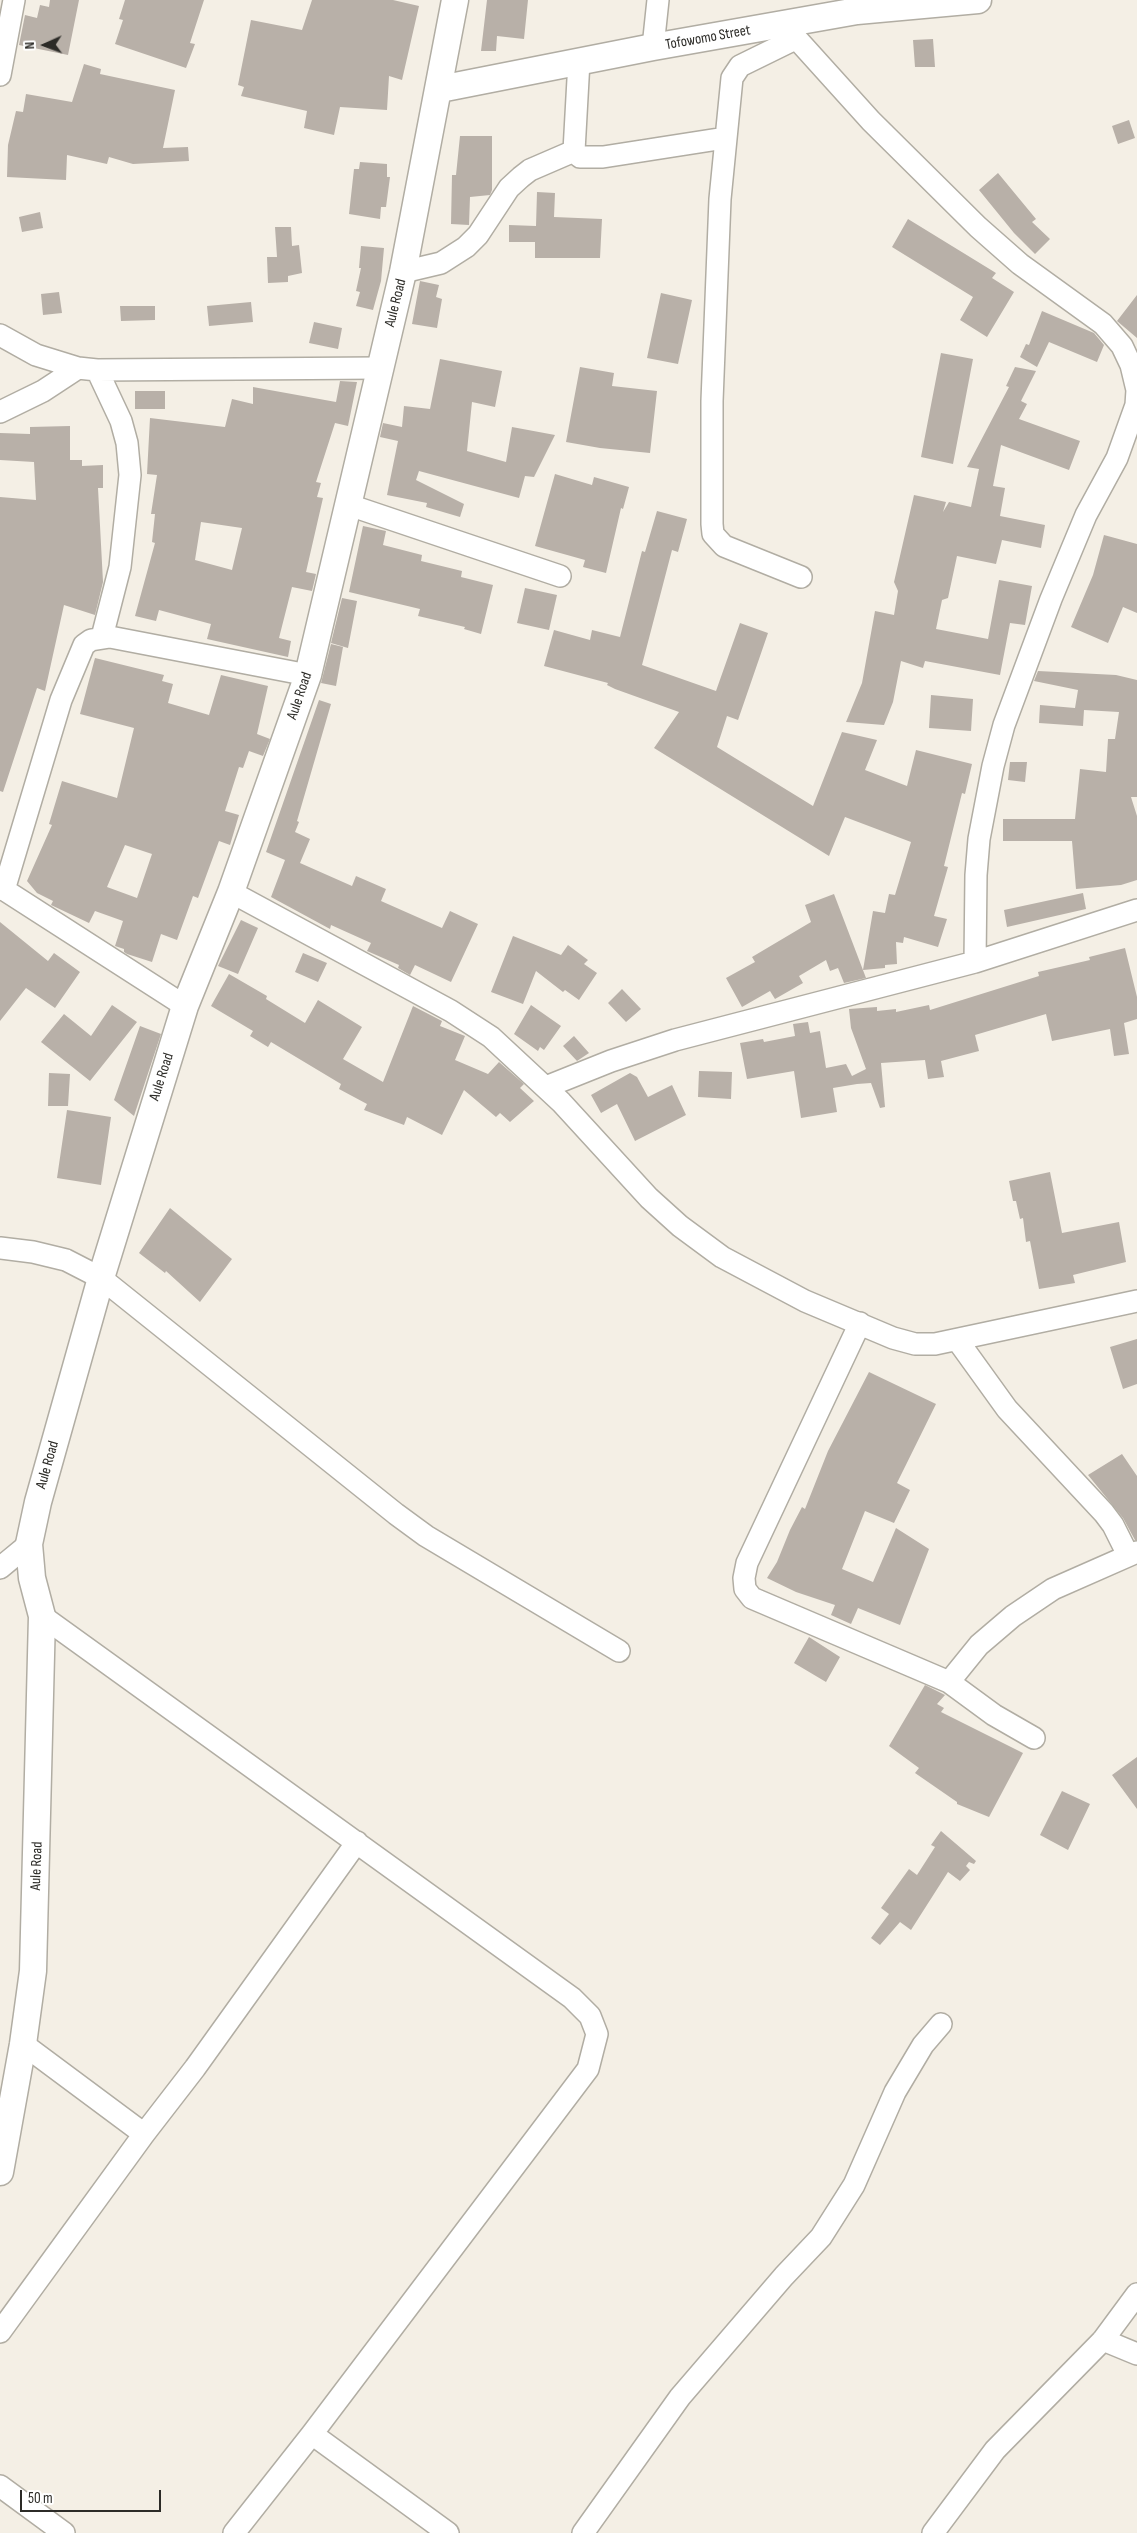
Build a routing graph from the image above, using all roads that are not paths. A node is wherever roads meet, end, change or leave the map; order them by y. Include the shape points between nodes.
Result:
1 (14, 0) edge
2 (455, 0) edge
3 (658, 0) edge
4 (978, 0) edge
5 (790, 32) junction
6 (653, 47) junction
7 (579, 61) junction
8 (0, 75) edge
9 (440, 89) junction
10 (725, 138) junction
11 (574, 151) junction
12 (403, 272) junction
13 (0, 335) edge
14 (380, 368) junction
15 (88, 369) junction
16 (1137, 390) edge
17 (0, 412) edge
18 (349, 505) junction
19 (560, 576) dead end
20 (801, 577) dead end
21 (102, 637) junction
22 (308, 675) junction
23 (2, 888) edge
24 (231, 892) junction
25 (1137, 910) edge
26 (975, 962) junction
27 (185, 1006) junction
28 (546, 1087) junction
29 (0, 1248) edge
30 (101, 1278) junction
31 (1137, 1301) edge
32 (860, 1323) junction
33 (958, 1341) junction
34 (29, 1544) junction
35 (1132, 1554) edge
36 (0, 1568) edge
37 (42, 1616) junction
38 (619, 1651) dead end
39 (948, 1682) junction
40 (1034, 1738) dead end
41 (357, 1842) junction
42 (941, 2024) dead end
43 (23, 2044) junction
44 (144, 2134) junction
45 (0, 2172) edge
46 (1137, 2294) edge
47 (0, 2332) edge
48 (1103, 2340) junction
49 (1137, 2354) edge
50 (312, 2434) junction
51 (0, 2486) edge
52 (64, 2533) edge
53 (234, 2533) edge
54 (448, 2533) edge
55 (583, 2533) edge
56 (933, 2533) edge

1 - 8 street
2 - 9 street, Aule Road
3 - 6 street
4 - 5 street, Tofowomo Street via 857,10
5 - 6 street, Tofowomo Street
5 - 10 street via 735,72
5 - 16 street via 872,122 978,227 1020,264 1103,324 1122,346
6 - 7 street, Tofowomo Street
7 - 9 street, Tofowomo Street
7 - 11 street
9 - 12 street, Aule Road
10 - 11 street via 603,157 580,157
10 - 20 street via 712,391 714,534 724,546
11 - 12 street via 521,177 509,188 478,235 466,247 441,263
12 - 14 street, Aule Road
13 - 15 street via 36,355
14 - 15 street
14 - 18 street, Aule Road
15 - 17 street
15 - 21 street via 121,421 130,475 120,567
16 - 26 street via 1136,405 1117,458 1083,524 1051,599 1004,726 979,839
18 - 19 street
18 - 22 street, Aule Road
21 - 22 street
21 - 23 street via 84,645 72,670
22 - 24 street, Aule Road
23 - 27 street
24 - 27 street, Aule Road
24 - 28 street via 451,1012 491,1037
25 - 26 street
26 - 28 street via 675,1040
27 - 30 street, Aule Road
28 - 32 street via 649,1198 722,1258 806,1302
29 - 30 street via 66,1260
30 - 34 street, Aule Road
30 - 38 street via 426,1536
31 - 33 street
32 - 33 street via 915,1344
32 - 39 street via 747,1563 745,1589 752,1598
33 - 35 street via 1007,1409 1104,1513
34 - 36 street
34 - 37 street, Aule Road via 32,1578
35 - 39 street via 1053,1589 1013,1616 979,1645
37 - 41 street
37 - 43 street, Aule Road via 33,1971
39 - 40 street via 994,1715
41 - 44 street via 196,2068
41 - 50 street via 572,1998 590,2016 597,2034 588,2069
42 - 55 street via 923,2045 895,2092 854,2185 821,2237 680,2398
43 - 44 street
43 - 45 street, Aule Road
44 - 47 street
46 - 48 street
48 - 49 street
48 - 56 street via 994,2450
50 - 53 street
50 - 54 street
51 - 52 street

